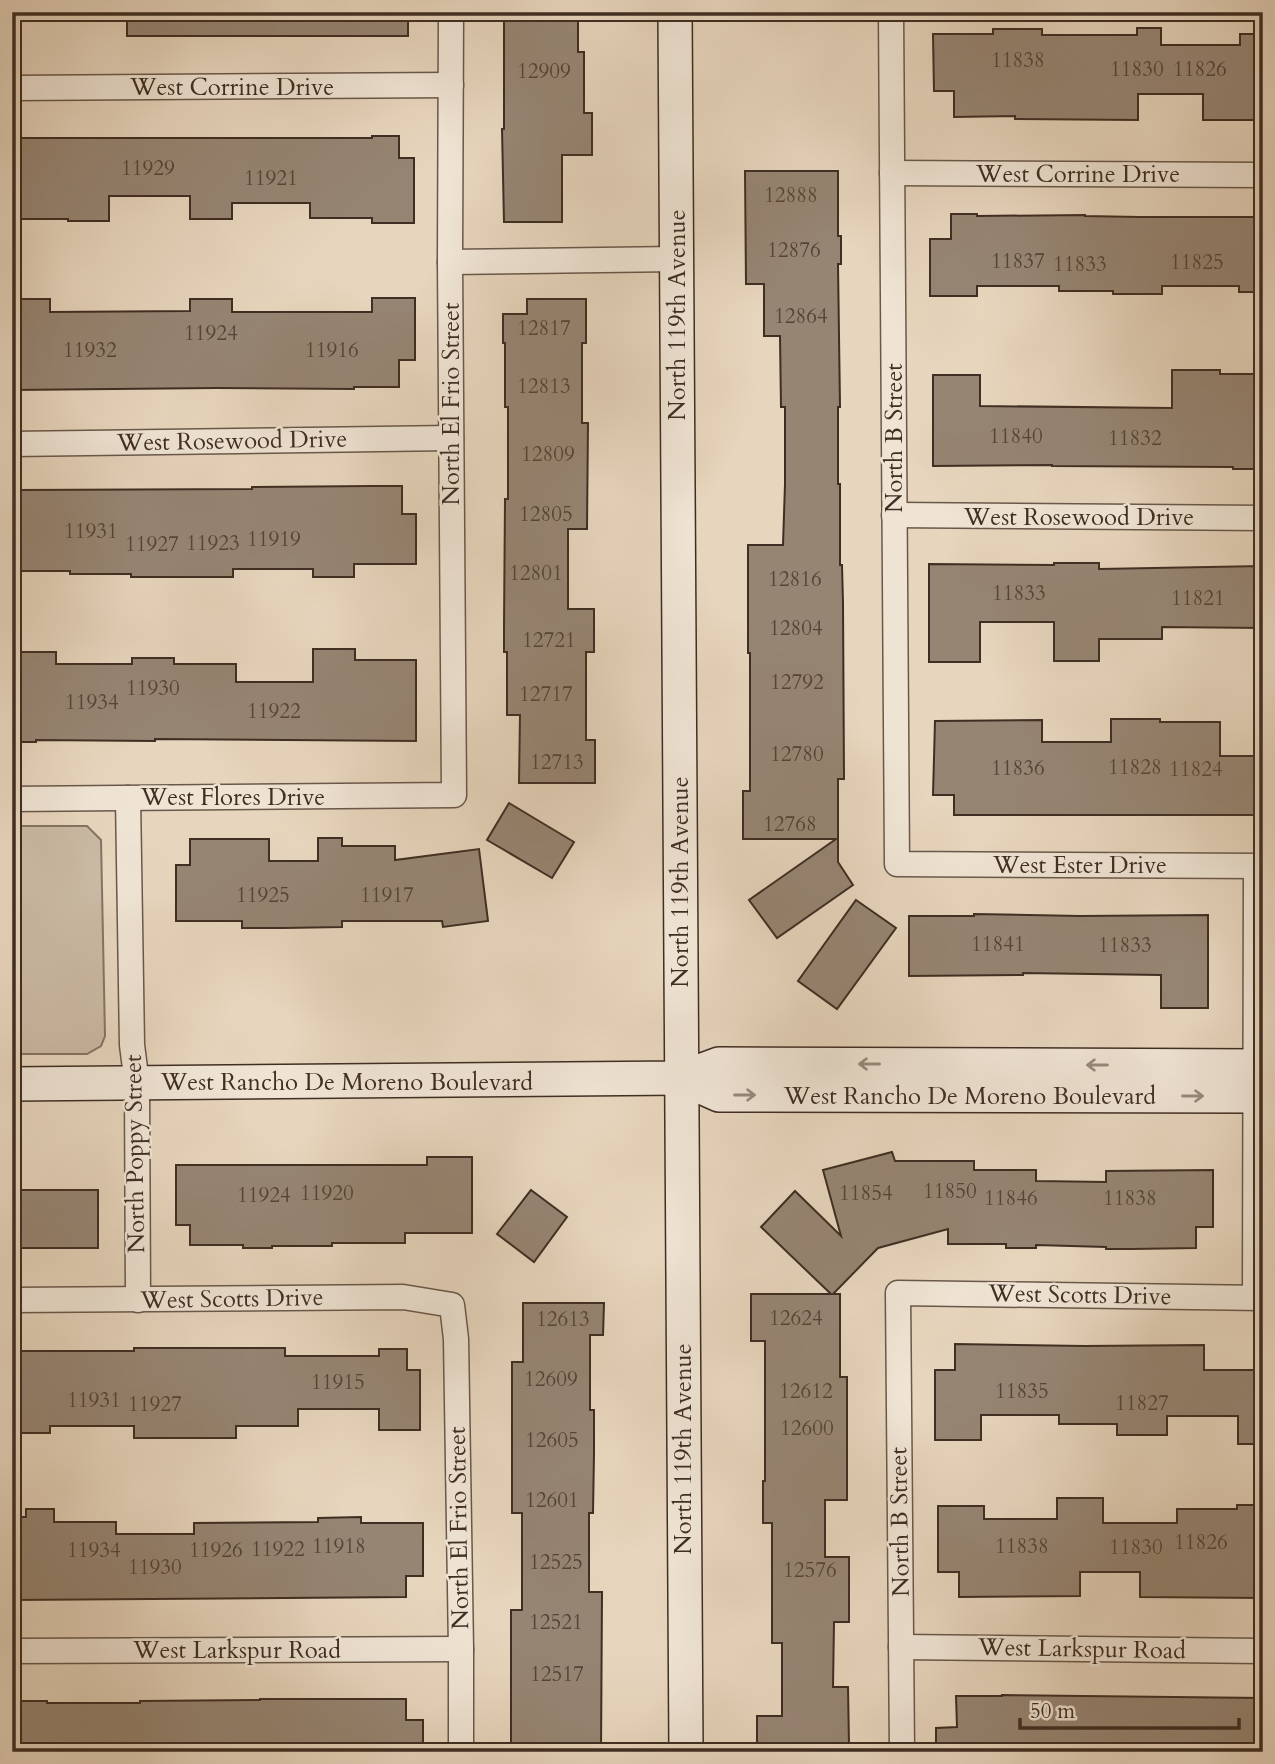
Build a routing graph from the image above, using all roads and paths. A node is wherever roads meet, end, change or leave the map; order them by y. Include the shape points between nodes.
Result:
1 (451, 12) edge
2 (675, 12) edge
3 (891, 12) edge
4 (451, 85) junction
5 (12, 88) edge
6 (892, 173) junction
7 (1263, 175) edge
8 (677, 259) junction
9 (450, 262) junction
10 (451, 438) junction
11 (12, 444) edge
12 (894, 516) junction
13 (1263, 518) edge
14 (454, 796) joint
15 (128, 798) junction
16 (12, 799) edge
17 (897, 864) joint
18 (1259, 866) edge
19 (681, 1078) junction
20 (1259, 1081) edge
21 (12, 1084) edge
22 (137, 1084) junction
23 (898, 1293) joint
24 (1259, 1297) edge
25 (12, 1300) edge
26 (138, 1300) junction
27 (452, 1305) joint
28 (901, 1647) junction
29 (461, 1649) junction
30 (12, 1651) edge
31 (1263, 1651) edge
32 (461, 1752) edge
33 (686, 1752) edge
34 (902, 1752) edge

1 - 4 street, North El Frio Street
2 - 8 street, North 119th Avenue
3 - 6 street, North B Street
4 - 5 street, West Corrine Drive
4 - 9 street, North El Frio Street
6 - 7 street, West Corrine Drive
6 - 12 street, North B Street
8 - 9 street
8 - 19 street, North 119th Avenue
9 - 10 street, North El Frio Street
10 - 11 street, West Rosewood Drive
10 - 14 street, North El Frio Street
12 - 13 street, West Rosewood Drive
12 - 17 street, North B Street
14 - 15 street, West Flores Drive
15 - 16 street, West Flores Drive
15 - 22 street, North Poppy Street via 132,1045
17 - 18 street, West Ester Drive
18 - 20 street
19 - 20 street, West Rancho De Moreno Boulevard via 719,1064
19 - 22 street, West Rancho De Moreno Boulevard
19 - 33 street, North 119th Avenue
20 - 24 street
21 - 22 street, West Rancho De Moreno Boulevard
22 - 26 street, North Poppy Street
23 - 24 street, West Scotts Drive
23 - 28 street, North B Street
25 - 26 street, West Scotts Drive
26 - 27 street, West Scotts Drive via 404,1297
27 - 29 street, North El Frio Street
28 - 31 street, West Larkspur Road
28 - 34 street, North B Street
29 - 30 street, West Larkspur Road
29 - 32 street, North El Frio Street

